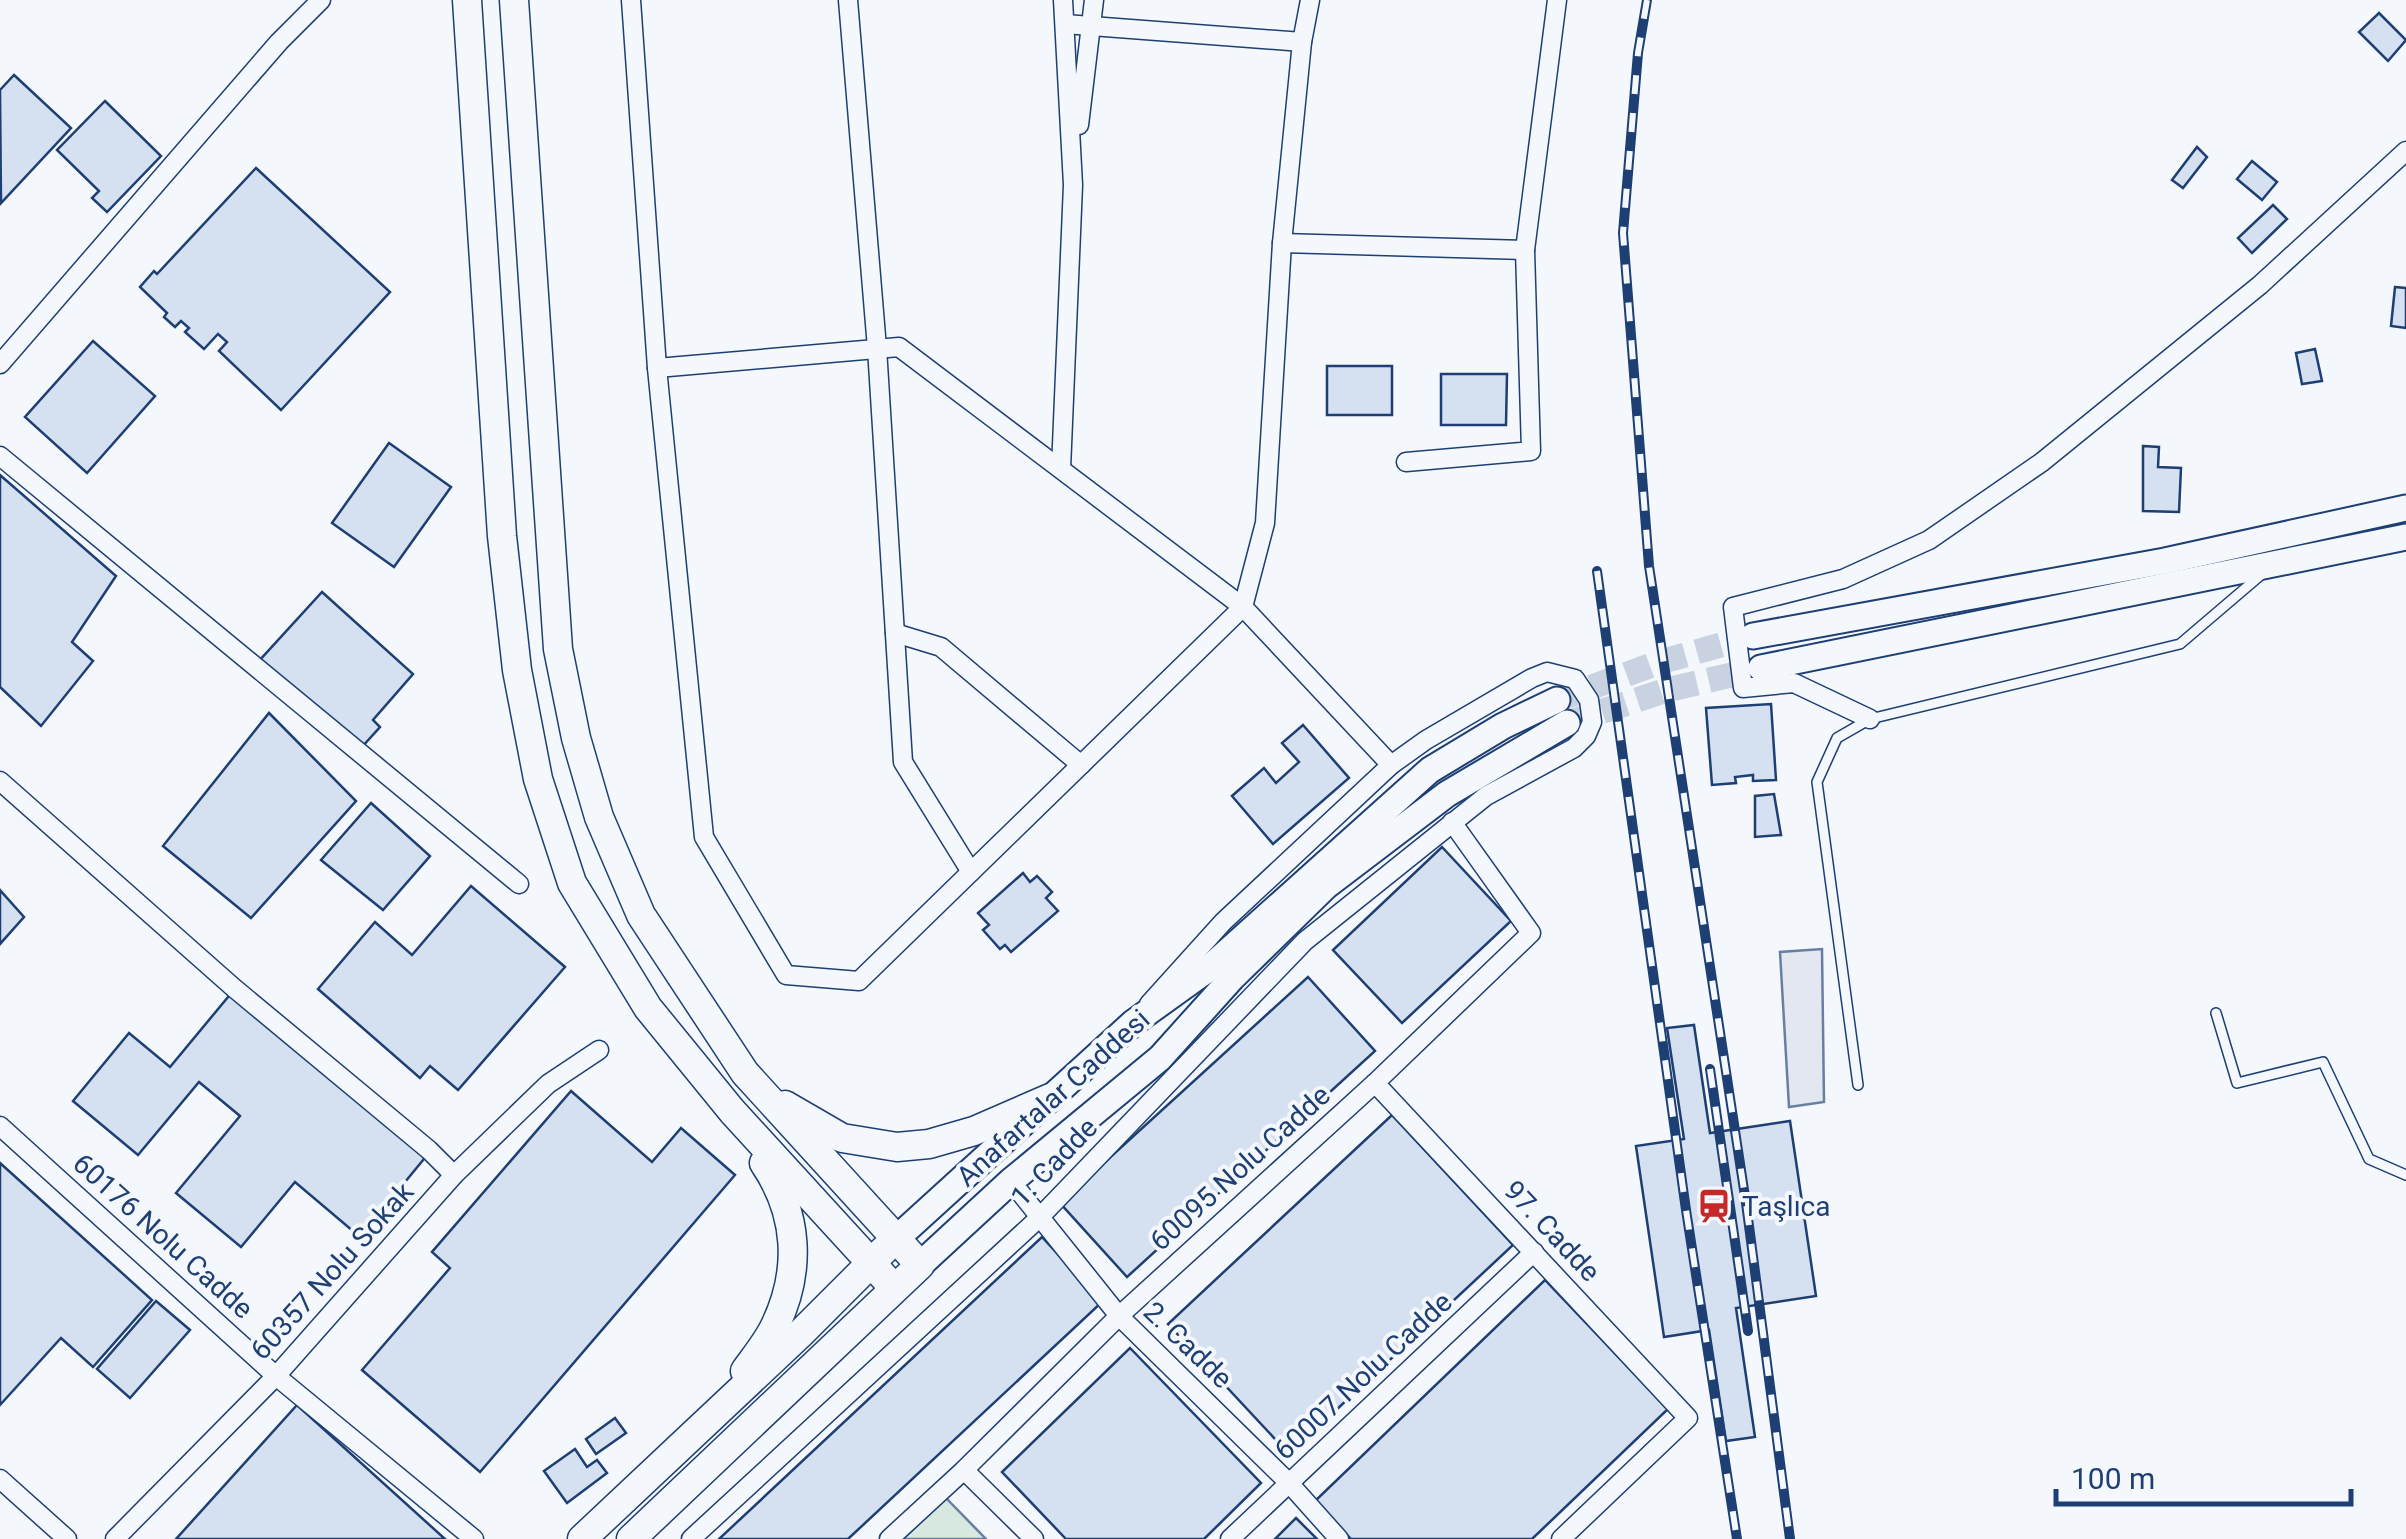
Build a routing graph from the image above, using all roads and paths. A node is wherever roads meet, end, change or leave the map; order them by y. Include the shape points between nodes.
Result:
1 (321, 0) edge
2 (467, 0) edge
3 (514, 0) edge
4 (630, 0) edge
5 (848, 0) edge
6 (1063, 0) edge
7 (1094, 0) edge
8 (1310, 0) edge
9 (1557, 0) edge
10 (1065, 24) junction
11 (1089, 26) junction
12 (1302, 42) junction
13 (2406, 152) edge
14 (1073, 185) junction
15 (1282, 243) junction
16 (1525, 250) junction
17 (877, 348) junction
18 (0, 364) edge
19 (657, 368) junction
20 (0, 456) edge
21 (1406, 462) dead end
22 (1061, 469) junction
23 (2406, 508) edge
24 (2406, 537) edge
25 (2275, 562) junction
26 (1243, 607) junction
27 (895, 633) junction
28 (1753, 636) tunnel mouth
29 (1761, 668) tunnel mouth
30 (1870, 719) junction
31 (1082, 764) junction
32 (1390, 766) junction
33 (0, 781) edge
34 (1452, 822) junction
35 (971, 872) junction
36 (519, 884) dead end
37 (2216, 1013) dead end
38 (1133, 1023) junction
39 (599, 1050) dead end
40 (1374, 1083) junction
41 (1858, 1085) dead end
42 (761, 1091) junction
43 (1050, 1098) junction
44 (732, 1110) junction
45 (0, 1126) edge
46 (454, 1175) junction
47 (2406, 1175) edge
48 (1011, 1181) junction
49 (1039, 1218) junction
50 (896, 1239) junction
51 (1534, 1252) junction
52 (871, 1262) junction
53 (920, 1265) junction
54 (894, 1288) junction
55 (1118, 1316) junction
56 (276, 1376) junction
57 (718, 1412) junction
58 (964, 1470) junction
59 (0, 1479) edge
60 (1290, 1483) junction
61 (67, 1539) edge
62 (115, 1539) edge
63 (474, 1539) edge
64 (582, 1539) edge
65 (631, 1539) edge
66 (692, 1539) edge
67 (889, 1539) edge
68 (1034, 1539) edge
69 (1230, 1539) edge
70 (1338, 1539) edge
71 (1560, 1539) edge

1 - 18 street
2 - 44 main road via 502,536 538,780 572,884 648,1008
3 - 42 main road via 558,649 576,738 640,915
4 - 19 street
5 - 17 street
6 - 10 street
7 - 11 street
8 - 12 street
9 - 16 street
10 - 11 street
10 - 14 street
11 - 12 street
11 - 14 street
12 - 15 street
13 - 30 street via 2260,285 2042,462 1929,540 1843,578 1733,606 1743,688 1794,683
14 - 22 street
15 - 16 street
15 - 26 street via 1265,523
16 - 21 street via 1531,450
17 - 19 street
17 - 22 street via 899,346
17 - 27 street
19 - 35 street via 704,837 786,975 860,981
20 - 36 street
22 - 26 street
23 - 28 main road via 2166,561
24 - 25 main road
25 - 29 main road
25 - 30 lane via 2180,644
26 - 31 street
26 - 32 street
27 - 31 street via 941,647
27 - 35 street via 904,762
30 - 41 lane via 1838,738 1818,782
31 - 35 street
32 - 34 street, 1. Cadde via 1532,678 1547,672 1575,680 1589,700 1586,736
32 - 38 street via 1212,933
33 - 46 street
34 - 40 street, 60095 Nolu Cadde via 1531,932
34 - 49 street, 1. Cadde via 1305,941
37 - 47 lane via 2236,1082 2323,1062 2369,1159
38 - 43 main road, Anafartalar Caddesi
38 - 48 main road, Anafartalar Caddesi via 1208,969 1430,770 1504,726 1562,711 1326,886 1160,1058
39 - 46 street, 60357 Nolu Sokak via 548,1084
40 - 51 street, 97. Cadde
40 - 55 street, 60095 Nolu Cadde
42 - 43 main road via 842,1138 897,1147 974,1130
42 - 50 main road
43 - 50 main road, Anafartalar Caddesi
44 - 52 main road
44 - 57 main road via 780,1188 795,1251 776,1325
45 - 56 street, 60176 Nolu Cadde
46 - 56 street, 60357 Nolu Sokak
48 - 49 street, 2. Cadde
48 - 53 main road, Anafartalar Caddesi
49 - 55 street, 2. Cadde
49 - 66 street, 1. Cadde
50 - 52 main road, Anafartalar Caddesi
50 - 53 main road
51 - 60 street, 60007 Nolu Cadde
51 - 71 street, 97. Cadde via 1688,1418
52 - 54 main road
52 - 57 main road, Anafartalar Caddesi
53 - 54 main road, Anafartalar Caddesi
54 - 65 main road, Anafartalar Caddesi
55 - 58 street, 60095 Nolu Cadde
55 - 60 street, 2. Cadde
56 - 62 street, 60357 Nolu Sokak
56 - 63 street, 60176 Nolu Cadde
57 - 64 main road, Anafartalar Caddesi
58 - 67 street, 60095 Nolu Cadde
58 - 68 street
59 - 61 street
60 - 69 street, 60007 Nolu Cadde
60 - 70 street, 2. Cadde

